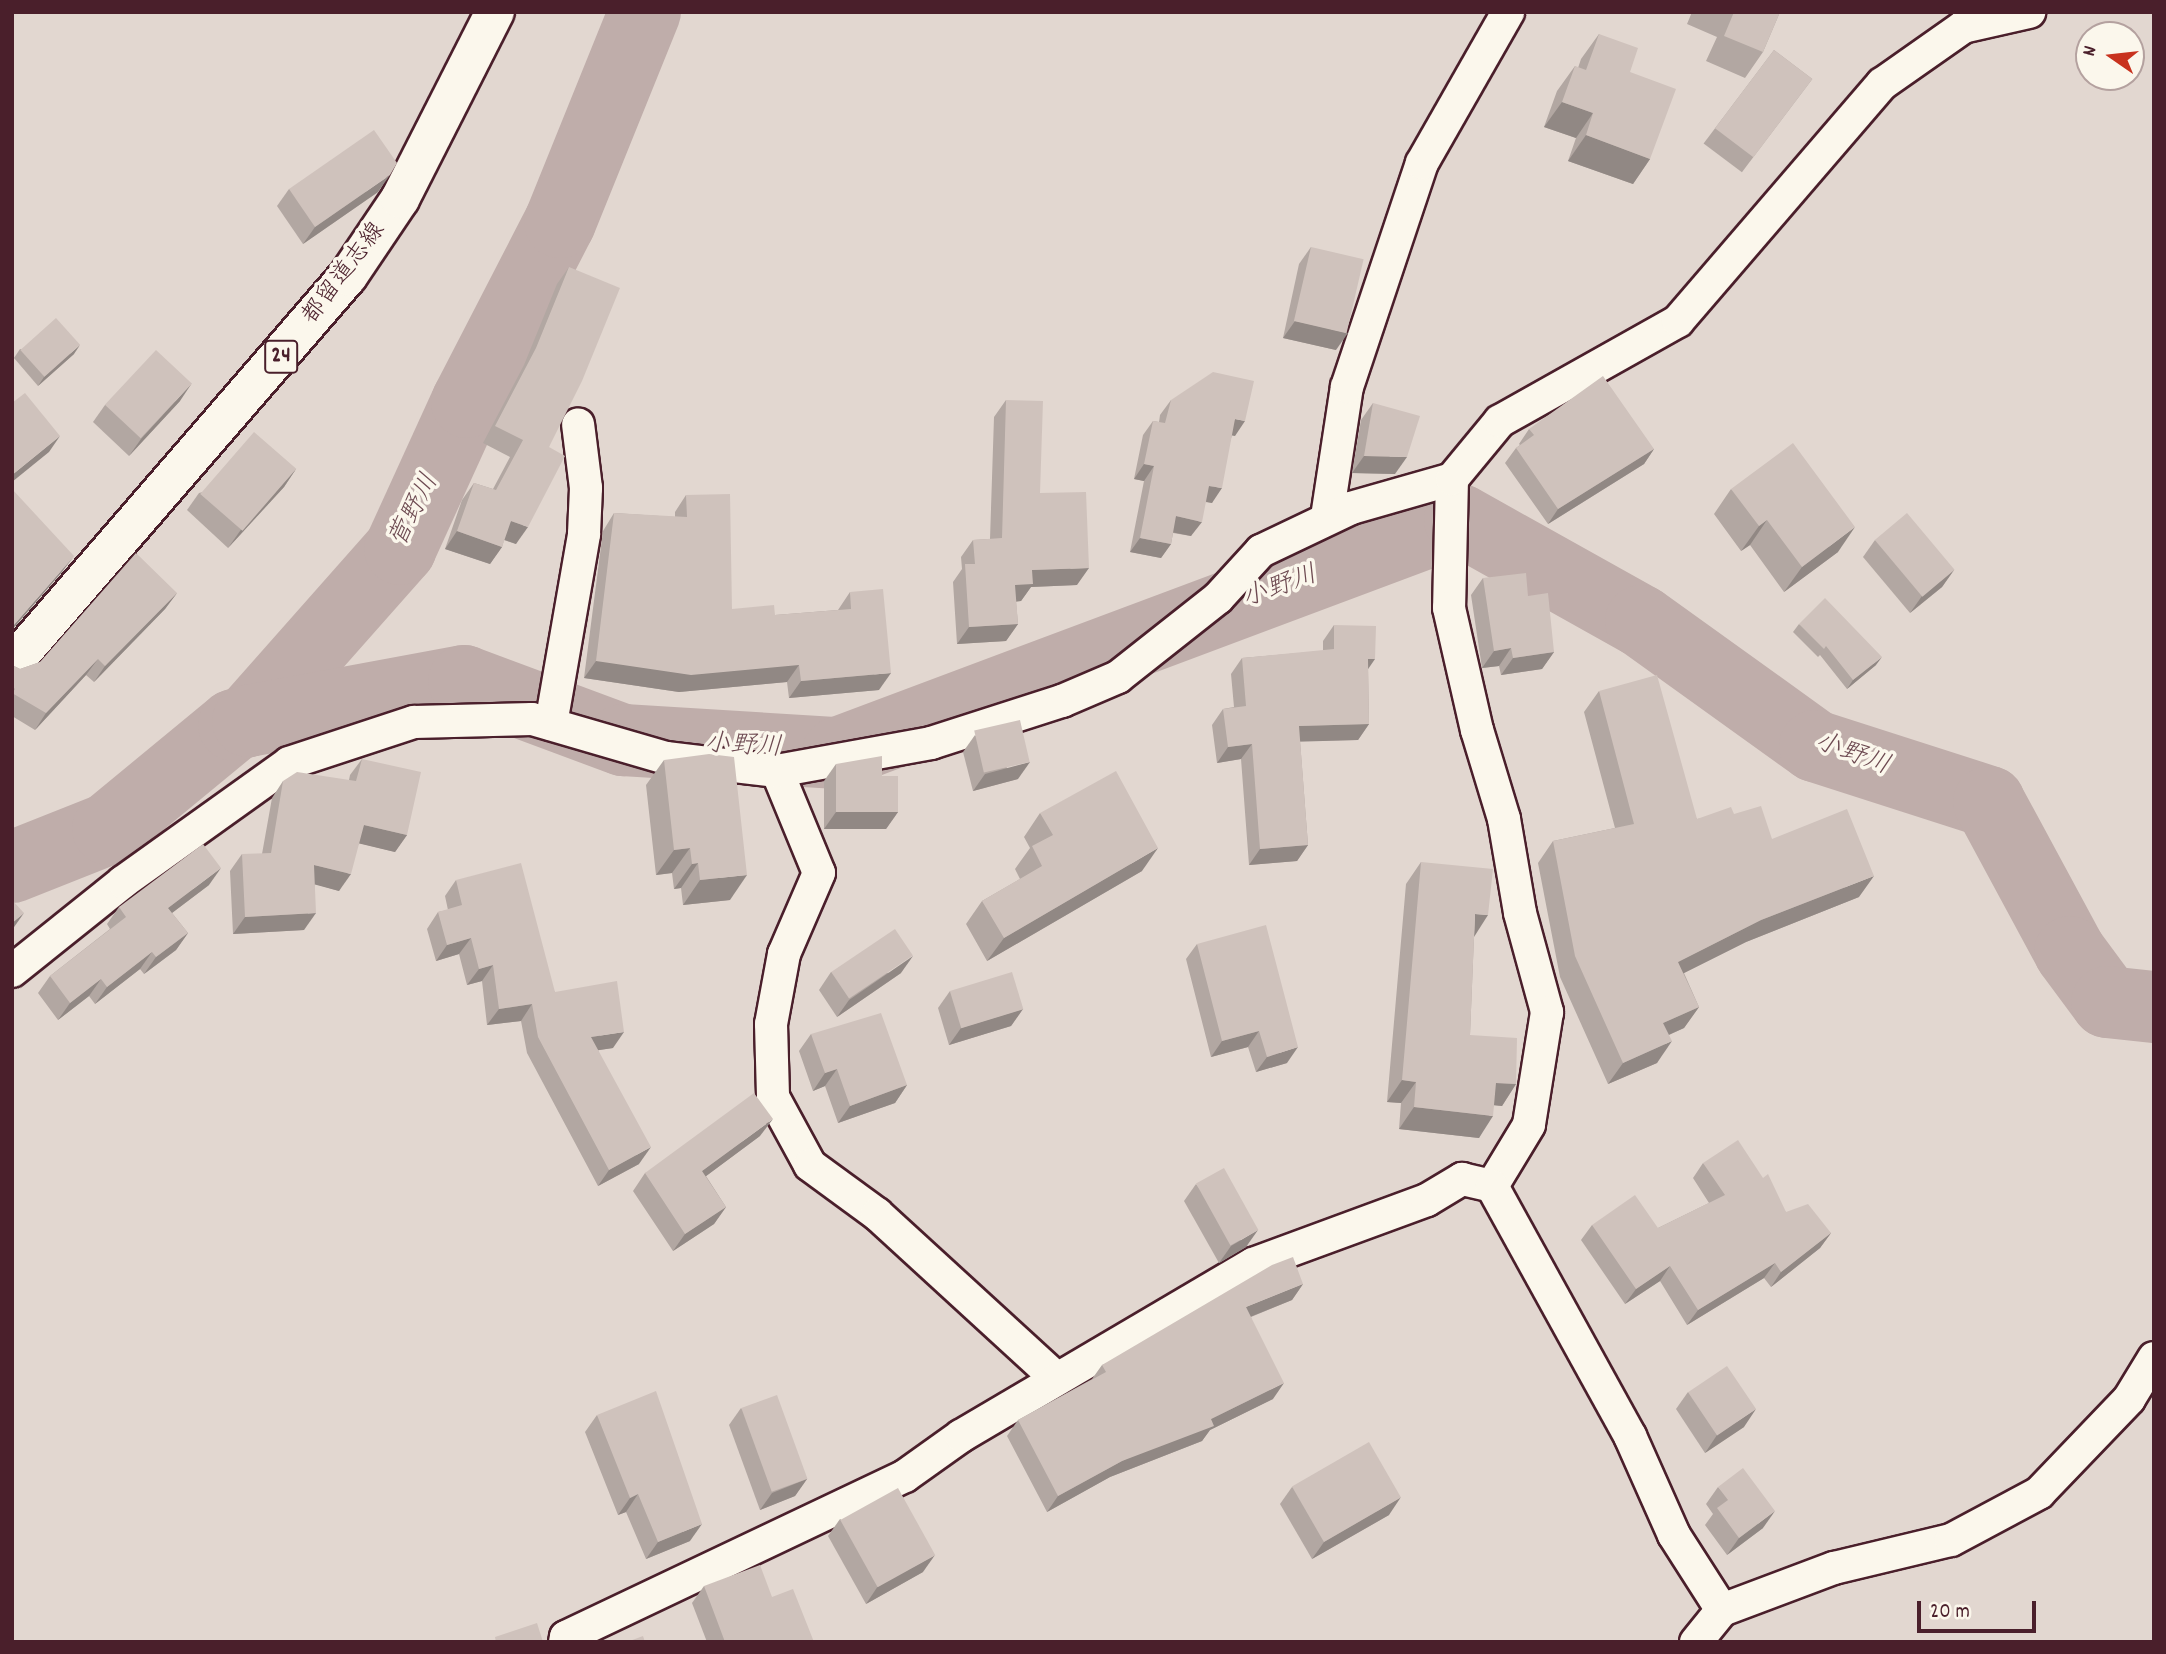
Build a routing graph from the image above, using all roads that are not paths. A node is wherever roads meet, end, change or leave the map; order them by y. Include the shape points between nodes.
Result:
1 (495, 12) edge
2 (1508, 12) edge
3 (2029, 12) edge
4 (578, 424) dead end
5 (1452, 480) junction
6 (1327, 517) junction
7 (12, 664) edge
8 (551, 724) junction
9 (777, 771) junction
10 (12, 971) edge
11 (1492, 1186) junction
12 (2154, 1359) edge
13 (1057, 1380) junction
14 (1722, 1610) junction
15 (565, 1642) edge
16 (1696, 1642) edge

1 - 7 main road, 都留道志線 / 24 via 400,199 348,276
2 - 6 street via 1422,163 1347,387
3 - 5 street via 1963,27 1882,83 1678,321 1500,421
4 - 8 street via 586,488 584,534
5 - 6 street
5 - 11 street via 1449,608 1477,730 1504,819 1520,913 1547,1013 1529,1125
6 - 9 street via 1261,551 1218,598 1118,677 1062,701 931,743
8 - 9 street via 666,758
8 - 10 street via 532,719 414,722 289,763 123,882
9 - 13 street via 819,873 784,954 771,1024 773,1097 810,1165 877,1214
11 - 13 street via 1462,1179 1427,1200 1253,1264
11 - 14 street via 1624,1423 1674,1535
12 - 14 street via 2129,1399 2039,1493 1951,1540 1834,1568
13 - 15 street via 961,1436 905,1476 566,1637
14 - 16 street

